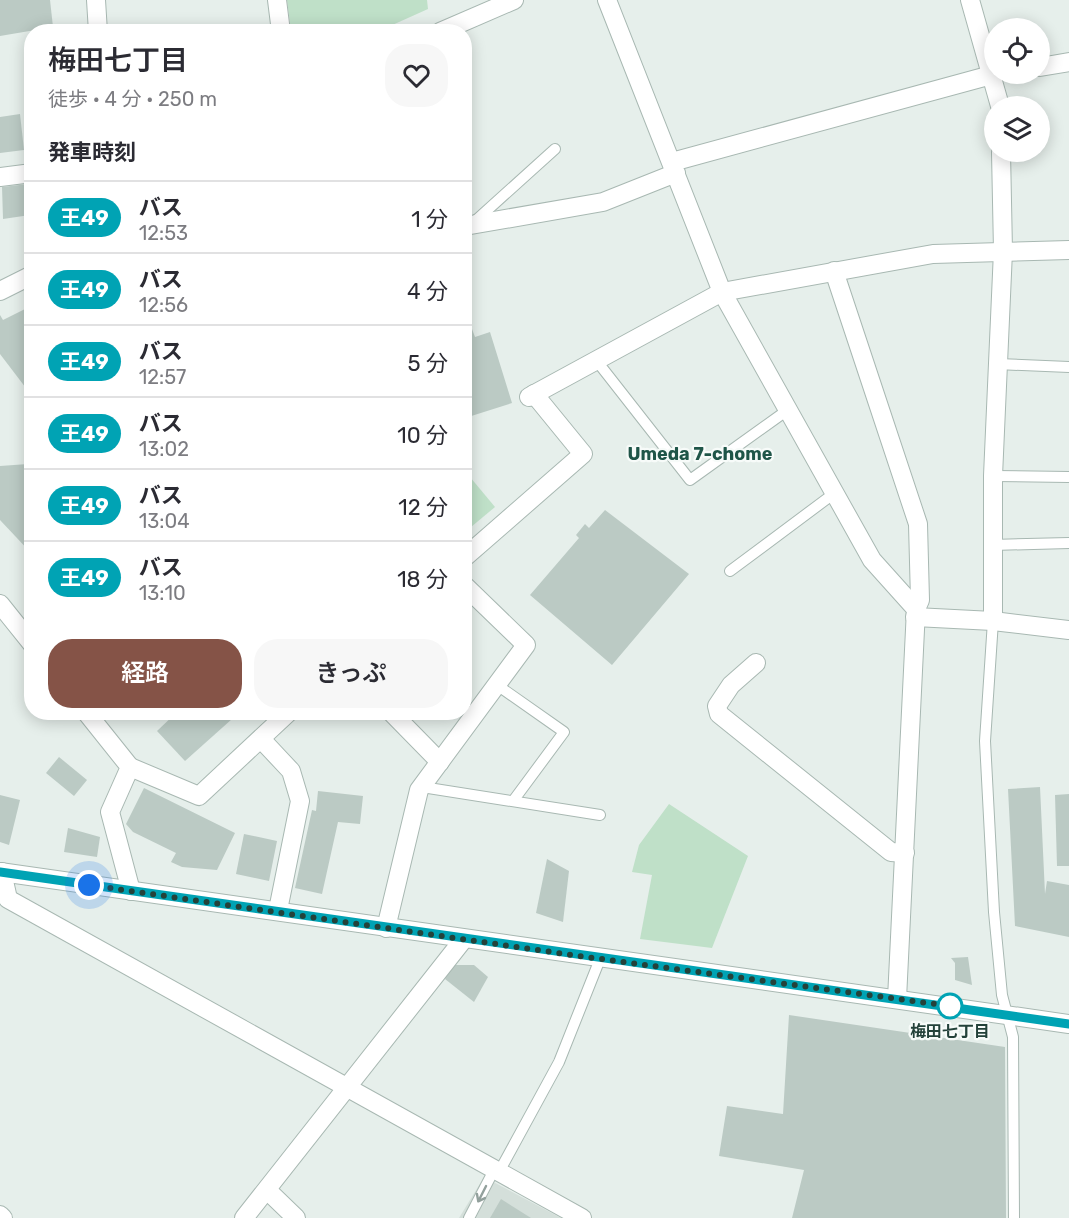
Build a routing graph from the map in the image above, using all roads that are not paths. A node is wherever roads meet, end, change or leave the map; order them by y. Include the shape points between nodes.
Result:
1 (96, 0) edge
2 (277, 0) edge
3 (514, 0) edge
4 (607, 0) edge
5 (970, 0) edge
6 (98, 24) edge
7 (280, 24) edge
8 (458, 24) edge
9 (984, 45) edge
10 (1069, 62) edge
11 (1050, 65) edge
12 (984, 77) edge
13 (555, 149) dead end
14 (1000, 162) edge
15 (674, 168) junction
16 (24, 174) edge
17 (0, 177) edge
18 (472, 222) edge
19 (472, 225) edge
20 (1069, 250) edge
21 (1003, 251) junction
22 (834, 271) junction
23 (24, 279) edge
24 (0, 291) edge
25 (722, 292) junction
26 (596, 360) junction
27 (997, 364) junction
28 (1069, 367) edge
29 (789, 409) junction
30 (993, 476) junction
31 (1069, 477) edge
32 (836, 492) junction
33 (1069, 543) edge
34 (992, 545) junction
35 (472, 551) edge
36 (730, 571) dead end
37 (472, 593) edge
38 (0, 604) edge
39 (916, 613) junction
40 (993, 621) junction
41 (1069, 630) edge
42 (24, 634) edge
43 (756, 663) dead end
44 (496, 685) junction
45 (472, 718) edge
46 (92, 720) edge
47 (281, 720) edge
48 (399, 720) edge
49 (471, 720) edge
50 (261, 739) junction
51 (440, 762) junction
52 (130, 767) junction
53 (422, 787) junction
54 (513, 801) junction
55 (600, 815) dead end
56 (904, 852) junction
57 (1, 874) edge
58 (131, 891) junction
59 (278, 910) junction
60 (386, 928) junction
61 (463, 940) junction
62 (600, 959) junction
63 (897, 999) junction
64 (1009, 1014) junction
65 (1069, 1024) edge
66 (349, 1087) junction
67 (497, 1171) junction
68 (267, 1190) junction
69 (244, 1218) edge
70 (296, 1218) edge
71 (470, 1218) edge
72 (582, 1218) edge
73 (1014, 1218) edge

1 - 6 street
2 - 7 street
3 - 8 street
4 - 15 street
5 - 9 street
10 - 11 street
12 - 15 street
13 - 18 lane
14 - 21 street
15 - 19 street via 603,202
15 - 25 street
16 - 17 street
20 - 21 street
21 - 22 street via 933,254
21 - 27 street
22 - 25 street
22 - 39 street via 918,524 920,600
23 - 24 street
25 - 26 street
25 - 29 street
26 - 29 lane via 690,480
26 - 35 street via 532,395 583,454
27 - 28 lane
27 - 30 street
29 - 32 street
30 - 31 lane
30 - 34 street
32 - 36 lane
32 - 39 street via 872,560
33 - 34 lane
34 - 40 street
37 - 44 street via 526,645
38 - 42 street
39 - 40 street
39 - 56 street
40 - 41 street
40 - 64 lane via 985,741 994,912 1002,995
43 - 56 street via 731,685 717,706 719,714 891,852
44 - 45 street
44 - 54 lane via 564,732
46 - 52 street
47 - 50 street
48 - 51 street
49 - 51 street
50 - 52 street via 199,796
50 - 59 street via 291,771 300,801
51 - 53 street
52 - 58 street via 110,812
53 - 54 lane
53 - 60 street
54 - 55 lane
56 - 63 street
57 - 58 street
57 - 66 street via 8,899
58 - 59 street
59 - 60 street
60 - 61 street
61 - 62 street
61 - 66 street
62 - 63 street
62 - 67 lane via 559,1062
63 - 64 street
64 - 65 street
64 - 73 lane via 1013,1037
66 - 67 street
66 - 68 street
67 -> 71 lane
67 - 72 street
68 - 69 street
68 - 70 street

